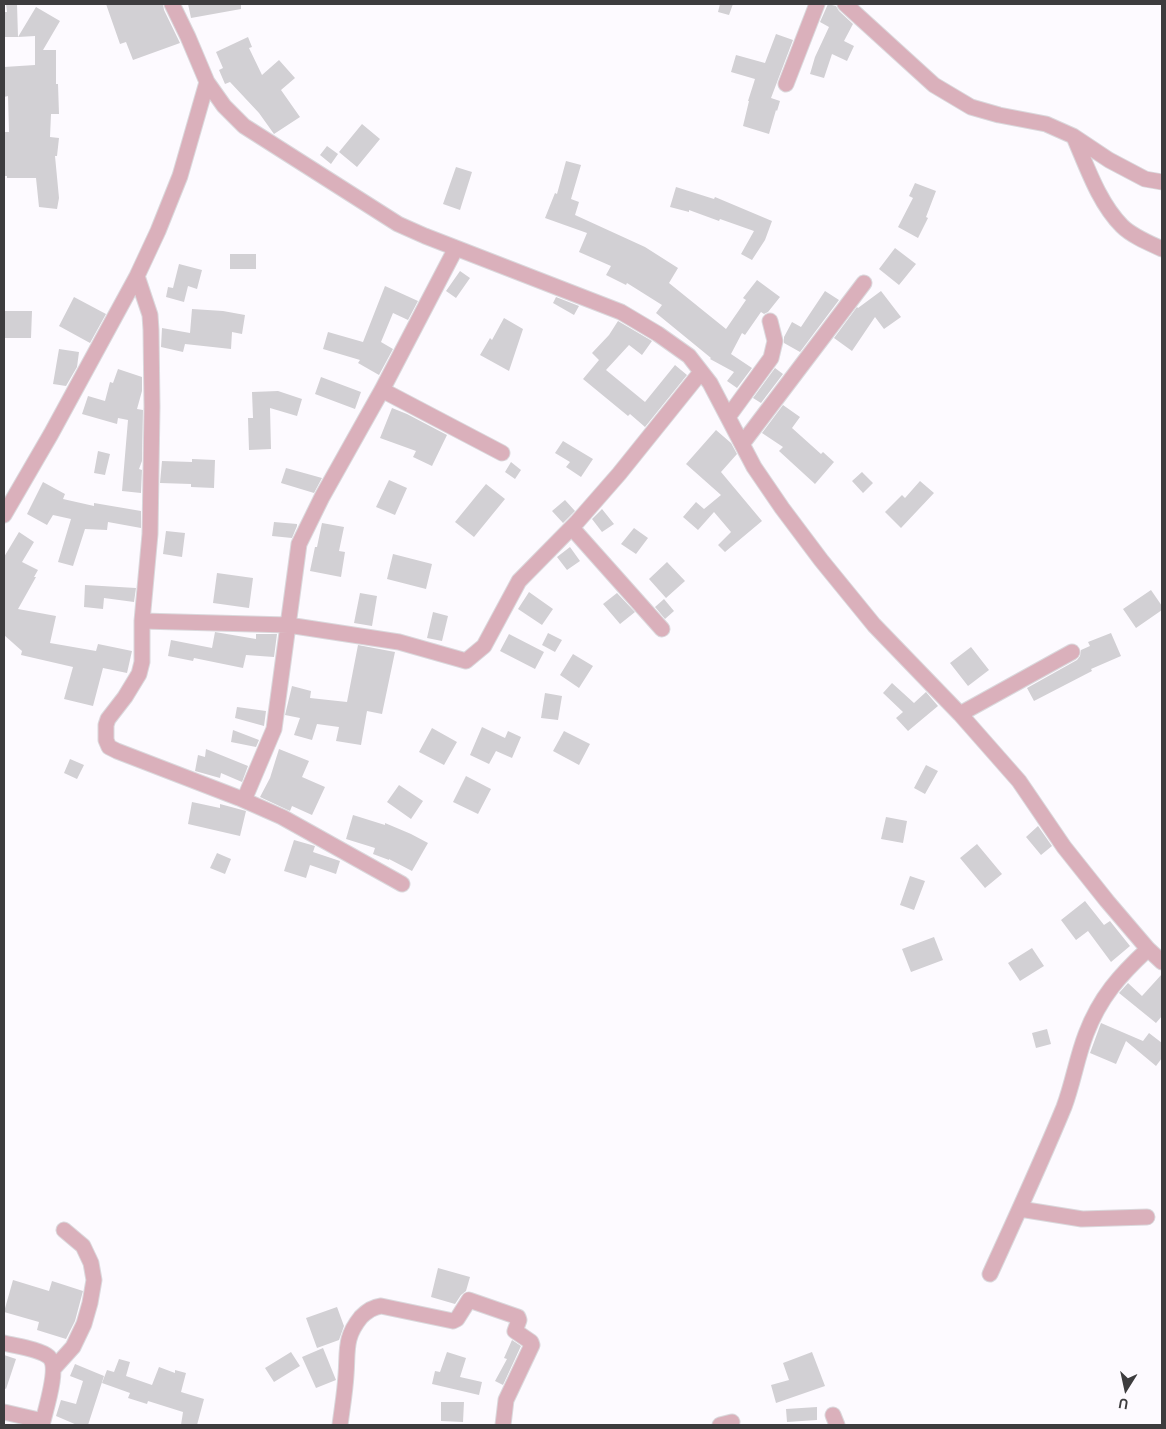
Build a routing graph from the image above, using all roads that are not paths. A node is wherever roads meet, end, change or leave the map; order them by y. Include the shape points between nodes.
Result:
1 (172, 4) edge
2 (818, 4) edge
3 (845, 4) edge
4 (207, 82) junction
5 (786, 84) dead end
6 (1073, 136) junction
7 (1162, 182) edge
8 (456, 248) junction
9 (1162, 249) edge
10 (137, 276) junction
11 (864, 283) dead end
12 (770, 321) dead end
13 (701, 372) junction
14 (382, 390) junction
15 (728, 417) junction
16 (742, 444) junction
17 (502, 453) dead end
18 (4, 515) edge
19 (572, 528) junction
20 (142, 620) junction
21 (288, 625) junction
22 (662, 629) dead end
23 (1072, 652) dead end
24 (960, 714) junction
25 (244, 800) junction
26 (402, 884) dead end
27 (1148, 949) junction
28 (1162, 962) edge
29 (1020, 1209) junction
30 (1146, 1217) dead end
31 (64, 1230) dead end
32 (990, 1274) dead end
33 (4, 1343) edge
34 (54, 1368) junction
35 (4, 1412) edge
36 (42, 1423) edge
37 (340, 1425) edge
38 (503, 1425) edge

1 - 4 street
2 - 5 street
3 - 6 street via 934,85 971,107 1046,124
4 - 8 street via 244,126 398,224
4 - 10 street via 180,176
6 - 7 street via 1145,180
6 - 9 street via 1096,186 1123,228
8 - 13 street via 621,312 689,356
8 - 14 street
10 - 18 street
10 - 20 street via 150,315 151,330 150,534
11 - 16 street
12 - 15 street via 775,341 771,358
13 - 15 street
13 - 19 street
14 - 17 street
14 - 21 street via 322,497 300,544
15 - 16 street
16 - 24 street via 754,467 821,560 874,625
19 - 21 street via 519,582 484,646 466,661 399,642
19 - 22 street
20 - 21 street
20 - 25 street via 139,674 108,719 106,740 117,751
21 - 25 street via 274,729
23 - 24 street
24 - 27 street via 1019,782 1064,847
25 - 26 street via 282,817
27 - 28 street
27 - 29 street via 1123,972 1101,1001 1085,1034 1066,1102
29 - 30 street via 1082,1220
29 - 32 street
31 - 34 street via 83,1246 94,1280 84,1324 73,1347
33 - 34 street via 50,1357
34 - 36 street
35 - 36 street
37 - 38 street via 348,1344 352,1328 365,1314 381,1306 453,1321 469,1300 518,1317 514,1332 532,1345 506,1400

